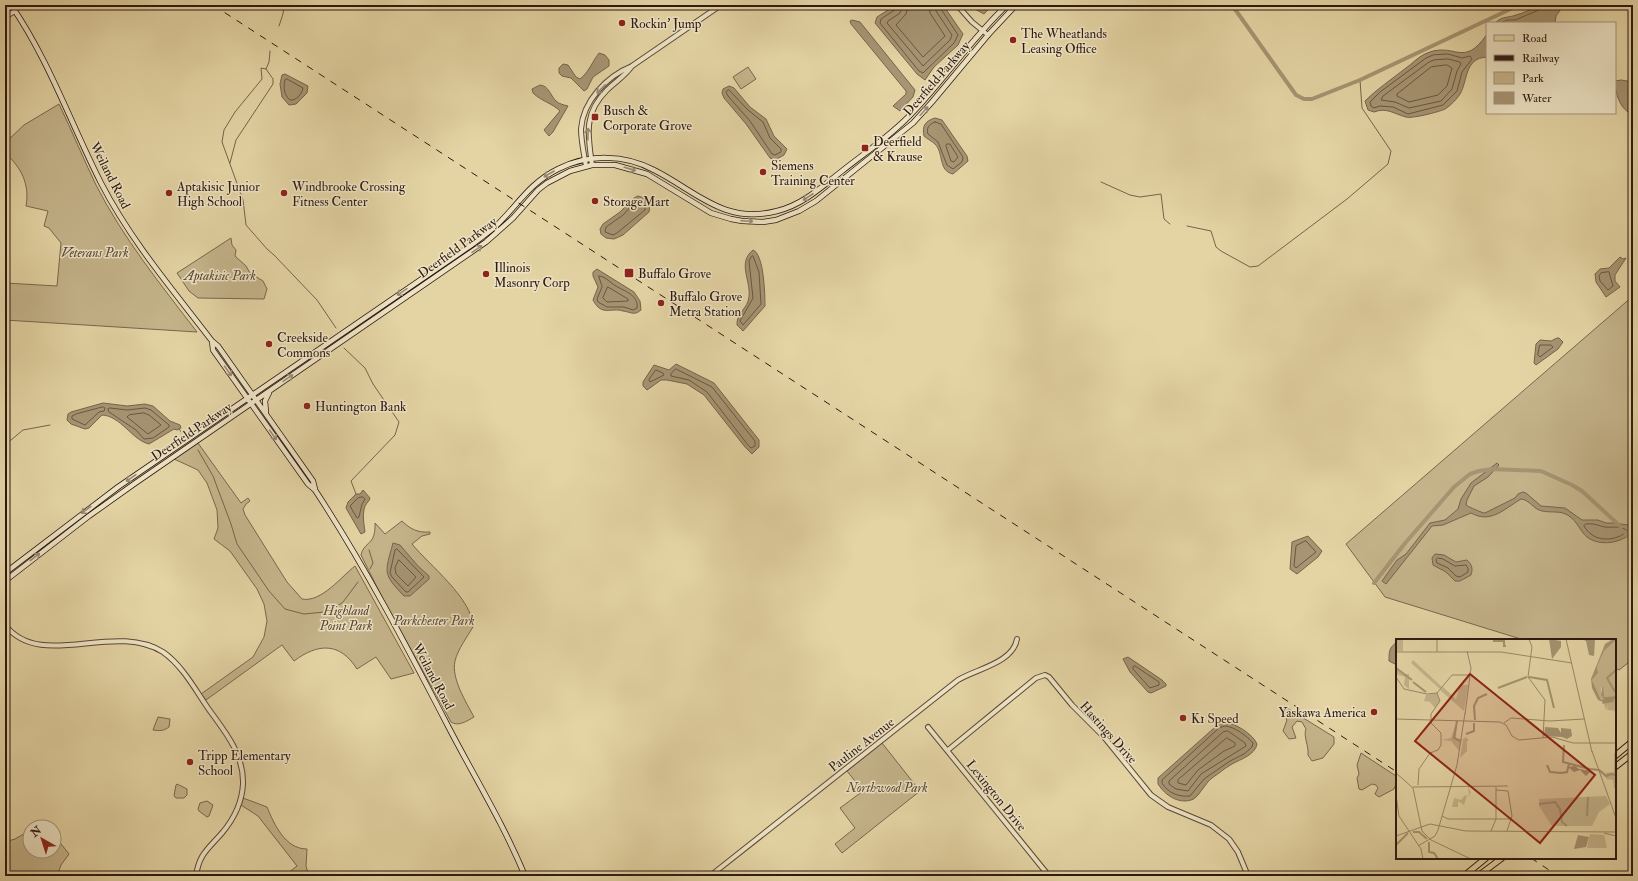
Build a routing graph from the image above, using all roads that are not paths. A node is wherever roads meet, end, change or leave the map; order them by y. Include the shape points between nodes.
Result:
1 (11, 5) edge
2 (721, 5) edge
3 (957, 5) edge
4 (1007, 5) edge
5 (1016, 5) edge
6 (15, 11) junction
7 (5, 17) edge
8 (983, 31) junction
9 (988, 34) junction
10 (632, 66) junction
11 (591, 158) junction
12 (585, 159) junction
13 (592, 165) junction
14 (586, 166) junction
15 (212, 342) junction
16 (271, 390) junction
17 (252, 395) junction
18 (248, 398) junction
19 (256, 400) junction
20 (251, 403) junction
21 (267, 416) junction
22 (315, 490) junction
23 (5, 573) edge
24 (5, 581) edge
25 (5, 625) edge
26 (1018, 639) dead end
27 (928, 727) dead end
28 (1633, 742) edge
29 (948, 750) junction
30 (1633, 753) edge
31 (1616, 755) edge
32 (1616, 766) edge
33 (1485, 859) edge
34 (1501, 859) edge
35 (196, 876) edge
36 (525, 876) edge
37 (710, 876) edge
38 (1049, 876) edge
39 (1248, 876) edge
40 (1464, 876) edge
41 (1478, 876) edge

1 - 6 main road, Weiland Road
2 - 10 street
3 - 8 street
4 - 8 main road, Deerfield Parkway
5 - 9 main road, Deerfield Parkway
6 - 7 street
6 - 15 main road, Weiland Road via 44,60 114,207 138,244
8 - 9 street
8 -> 11 main road, Deerfield Parkway via 899,125 812,195 777,211 751,214 722,209 702,200 643,164 620,159
13 -> 9 main road, Deerfield Parkway via 615,165 647,174 711,213 731,220 763,222 787,216 816,201 913,123
11 -> 10 street via 588,130 593,110 599,99
10 -> 12 street via 604,85 587,106 581,130
11 - 12 main road, Deerfield Parkway
11 - 13 street
12 - 14 street
12 -> 17 main road, Deerfield Parkway via 559,168 537,182 491,230
13 - 14 main road, Deerfield Parkway
16 -> 14 main road, Deerfield Parkway via 486,242 547,183
15 - 17 main road, Weiland Road via 218,346
15 -> 18 main road, Weiland Road via 213,350
16 - 19 main road, Deerfield Parkway
16 - 21 main road via 265,401
17 - 18 main road, Deerfield Parkway
17 - 19 main road, Weiland Road
18 - 20 main road, Weiland Road
18 -> 23 main road, Deerfield Parkway via 118,487
19 - 20 main road, Deerfield Parkway
19 - 21 main road, Weiland Road
20 -> 22 main road, Weiland Road via 308,484
24 -> 20 main road, Deerfield Parkway via 89,516
21 - 22 main road, Weiland Road via 313,481
22 - 36 main road, Weiland Road via 354,552 485,792
25 - 35 street via 19,638 36,645 116,641 142,643 170,658 187,678 233,743 242,770 243,784 241,800 234,816 205,850
26 - 37 street, Pauline Avenue via 1014,648 1000,660 966,675
27 - 29 street, Lexington Drive
28 - 31 main road
29 - 38 street, Lexington Drive
29 - 39 street, Hastings Drive via 1036,678 1049,677 1104,737 1151,795 1168,807 1211,825 1229,839 1240,855
30 - 32 main road
33 - 40 main road
34 - 41 main road

